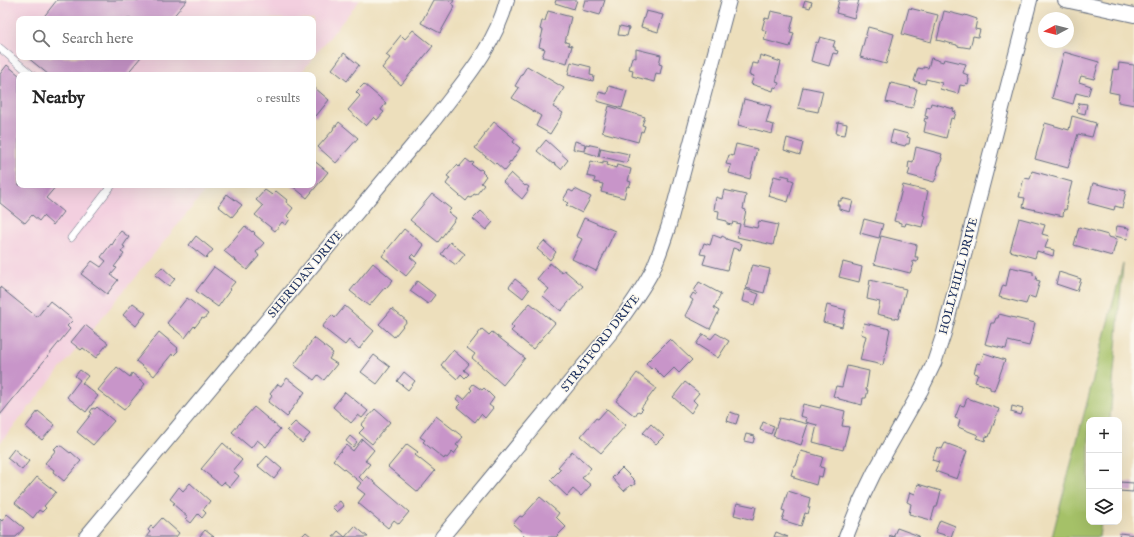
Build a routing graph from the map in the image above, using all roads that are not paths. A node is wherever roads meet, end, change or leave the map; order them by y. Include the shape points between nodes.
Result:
1 (507, 0) edge
2 (729, 0) edge
3 (1030, 0) edge
4 (1065, 0) edge
5 (1134, 14) edge
6 (0, 48) edge
7 (28, 72) edge
8 (110, 188) edge
9 (71, 238) dead end
10 (86, 537) edge
11 (442, 537) edge
12 (846, 537) edge

1 - 10 street, SHERIDAN DRIVE via 501,21 476,67
2 - 11 street, STRATFORD DRIVE via 669,225 652,271 613,330
3 - 12 street, HOLLYHILL DRIVE via 934,363 874,473
4 - 5 street
6 - 7 lane
8 - 9 lane

